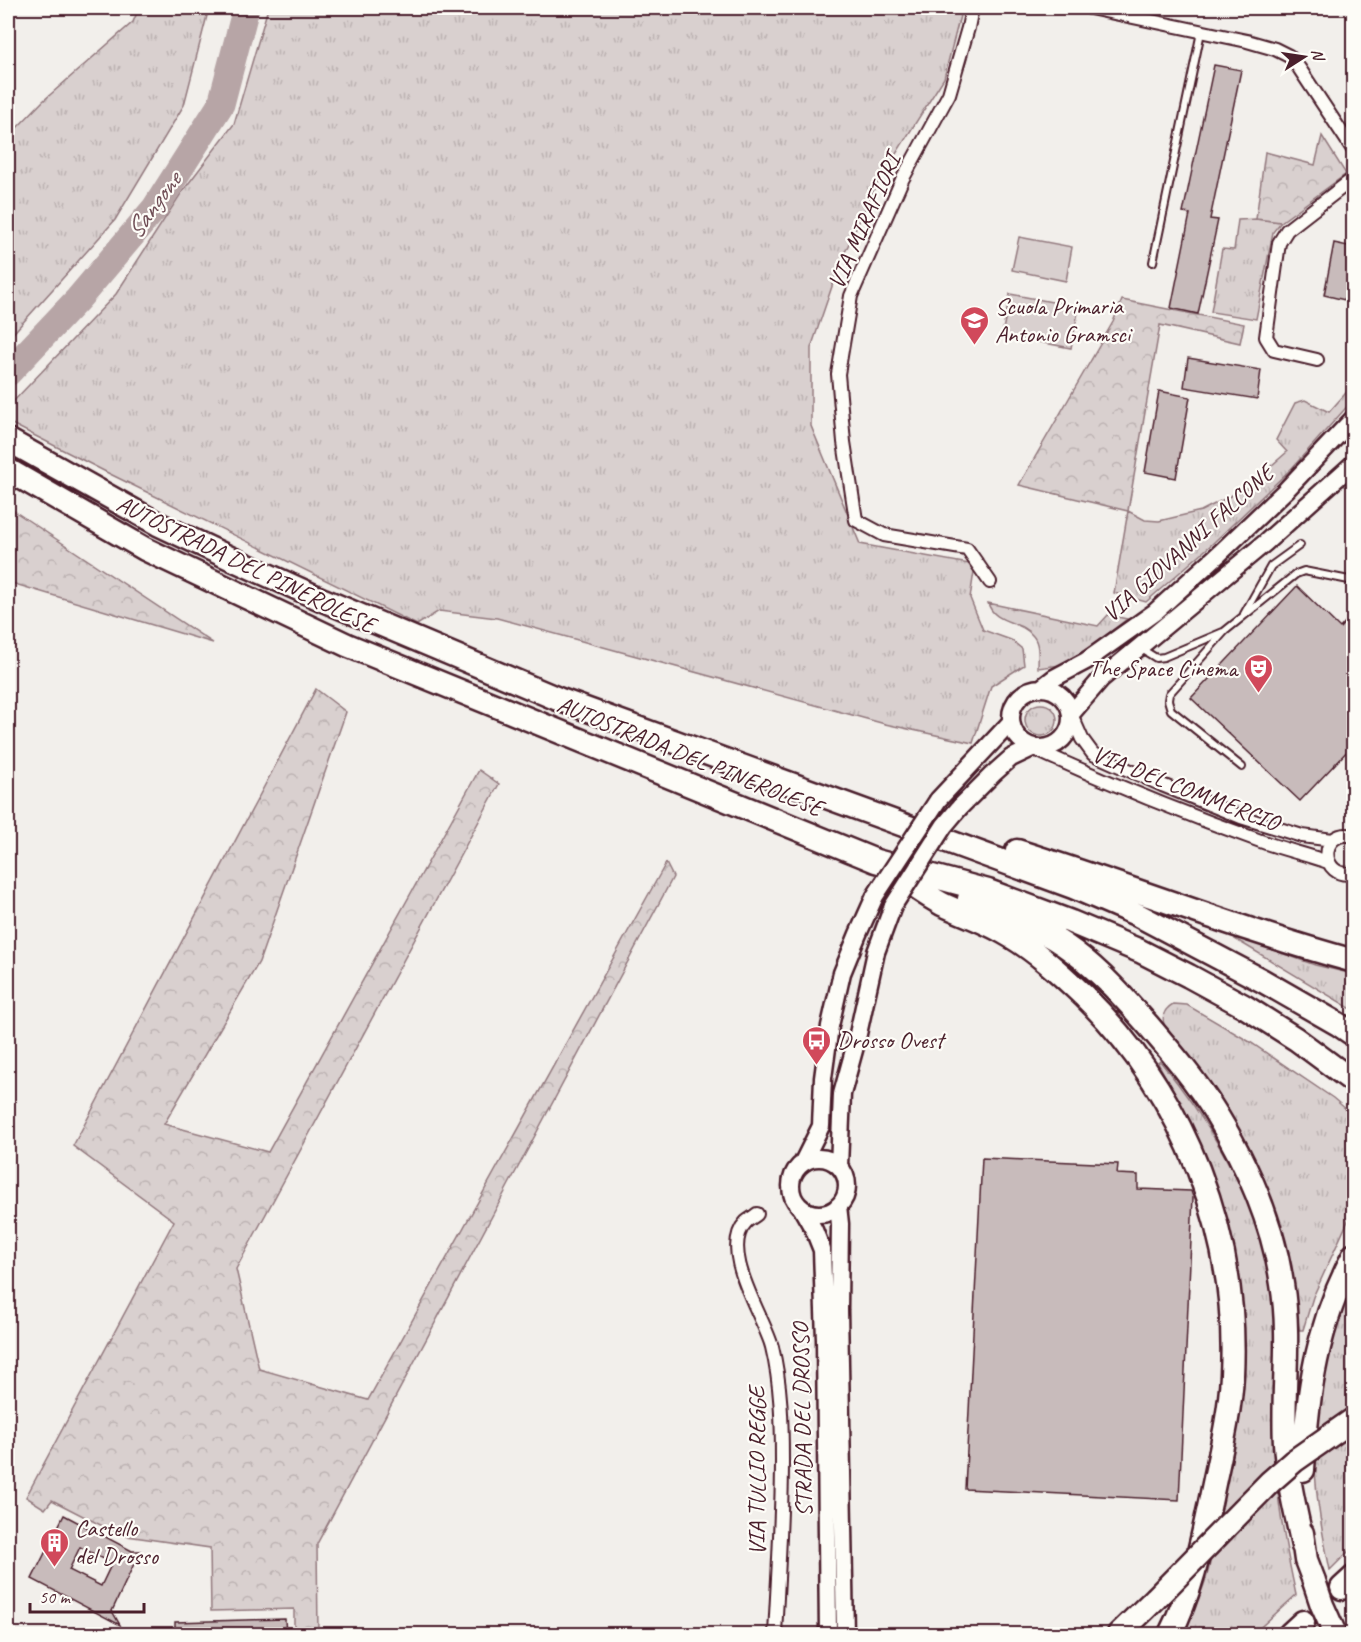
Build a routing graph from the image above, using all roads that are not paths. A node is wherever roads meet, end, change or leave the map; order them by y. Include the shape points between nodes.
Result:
1 (972, 8) edge
2 (1090, 8) edge
3 (1201, 32) junction
4 (1353, 151) edge
5 (1353, 178) edge
6 (1153, 262) dead end
7 (1317, 360) dead end
8 (1353, 418) edge
9 (8, 440) edge
10 (1353, 463) edge
11 (8, 470) edge
12 (1300, 545) dead end
13 (1353, 580) edge
14 (990, 582) dead end
15 (1242, 617) junction
16 (1225, 631) junction
17 (1140, 648) junction
18 (1041, 688) junction
19 (1071, 714) junction
20 (1010, 723) junction
21 (1032, 748) junction
22 (1242, 767) dead end
23 (800, 786) junction
24 (1353, 836) edge
25 (1333, 840) junction
26 (876, 861) junction
27 (1328, 862) junction
28 (1351, 875) edge
29 (1353, 961) edge
30 (1353, 1035) edge
31 (1353, 1082) edge
32 (803, 1162) junction
33 (839, 1166) junction
34 (838, 1206) junction
35 (802, 1209) junction
36 (757, 1214) dead end
37 (1353, 1255) edge
38 (1353, 1419) edge
39 (1305, 1553) junction
40 (775, 1635) edge
41 (828, 1635) edge
42 (845, 1635) edge
43 (1119, 1635) edge
44 (1170, 1635) edge
45 (1335, 1635) edge

1 - 14 street, VIA MIRAFIORI via 949,94 902,180 851,297 838,374 856,520 884,535 967,549
2 - 3 street
3 - 4 street via 1247,41 1289,56
3 - 6 lane
5 - 7 street via 1287,230 1279,243 1266,337 1274,350
8 - 18 street, VIA GIOVANNI FALCONE via 1286,490 1155,612
9 - 23 highway, AUTOSTRADA DEL PINEROLESE via 158,524 323,600 558,699
10 - 17 street, VIA GIOVANNI FALCONE
11 - 26 highway, AUTOSTRADA DEL PINEROLESE via 146,549 347,645
12 - 15 lane via 1271,566
13 - 15 lane via 1296,574
15 - 16 lane
16 - 17 lane via 1164,657 1156,658
16 - 22 lane via 1169,693 1168,700 1171,710
17 - 19 street, VIA GIOVANNI FALCONE via 1101,679
18 - 19 street via 1061,695
18 - 20 street, VIA GIOVANNI FALCONE via 1016,700
19 - 21 street, VIA GIOVANNI FALCONE via 1066,736 1059,743
19 - 25 street, VIA DEL COMMERCIO via 1093,754 1241,817 1302,836
20 - 21 street via 1017,738
20 - 32 street, bridge via 939,800 875,896 842,973 830,1026 821,1126
21 - 27 street, VIA DEL COMMERCIO via 1166,805
21 - 33 street, bridge via 1011,758 960,807 893,906 876,952 842,1094
23 - 29 highway via 1048,860
23 - 30 highway, AUTOSTRADA DEL PINEROLESE via 1136,914 1263,981
24 - 25 street, VIA DEL COMMERCIO via 1345,834
25 - 27 street via 1326,855
26 - 31 highway, AUTOSTRADA DEL PINEROLESE via 988,891 1140,951 1244,1006
26 - 39 highway via 1009,916 1073,951 1135,1010 1214,1110 1254,1188 1278,1262 1287,1361 1285,1446
26 - 44 highway via 940,903 1006,933 1083,995 1150,1076 1171,1109 1201,1176 1227,1275 1232,1377 1195,1571
27 - 28 street, VIA DEL COMMERCIO via 1340,873
32 - 33 street via 825,1158
32 - 35 street via 793,1173 790,1188
33 - 34 street via 846,1191
34 - 35 street via 831,1212 817,1214
34 - 42 street, STRADA DEL DROSSO
35 - 41 street, STRADA DEL DROSSO via 822,1250
36 - 40 street, VIA TULLIO REGGE via 746,1222 739,1236 738,1252 740,1270 771,1344 778,1375 782,1499
37 - 39 highway via 1329,1311 1310,1386 1301,1504
38 - 43 highway, bridge via 1270,1482
39 - 45 highway, bridge via 1312,1583

